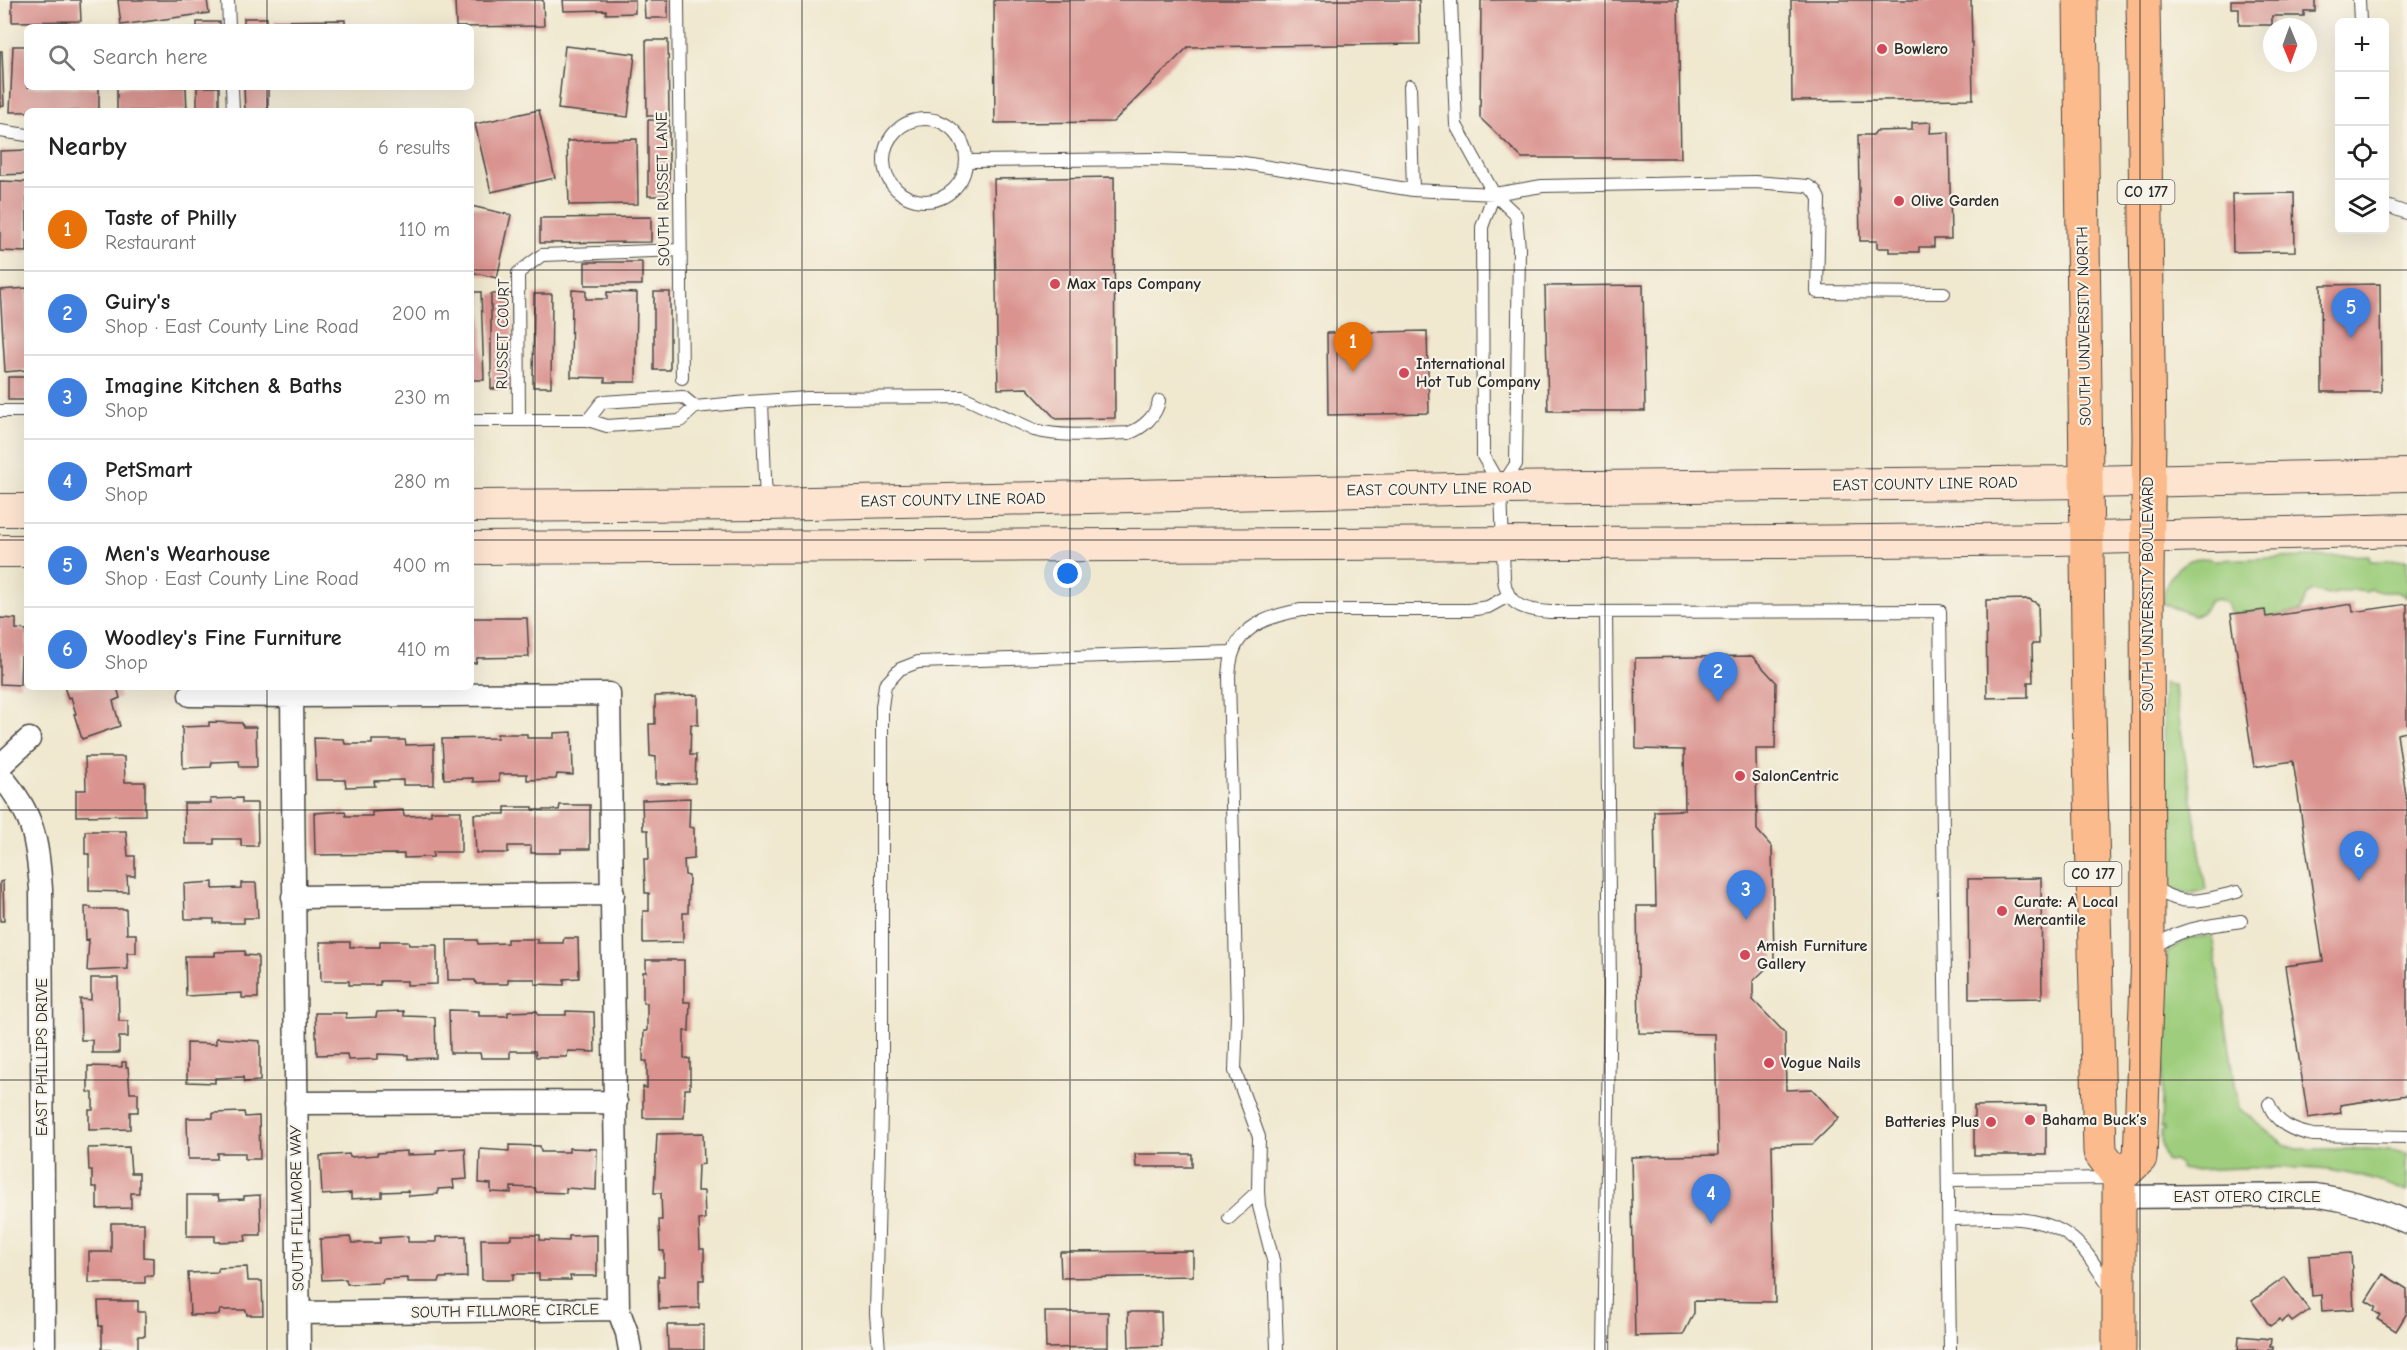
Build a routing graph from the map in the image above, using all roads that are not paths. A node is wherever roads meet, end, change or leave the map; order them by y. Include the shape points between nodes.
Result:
1 (228, 0) edge
2 (678, 0) edge
3 (1451, 0) edge
4 (2080, 0) edge
5 (2142, 0) edge
6 (2359, 0) edge
7 (2360, 18) edge
8 (229, 24) edge
9 (1410, 86) dead end
10 (232, 90) edge
11 (233, 108) edge
12 (0, 131) edge
13 (24, 135) edge
14 (967, 161) junction
15 (1413, 190) junction
16 (1494, 194) junction
17 (2389, 206) edge
18 (2407, 213) edge
19 (680, 250) junction
20 (1944, 293) dead end
21 (682, 378) dead end
22 (1159, 401) dead end
23 (762, 402) junction
24 (695, 407) junction
25 (0, 411) edge
26 (24, 411) edge
27 (519, 419) junction
28 (474, 420) edge
29 (588, 420) junction
30 (2407, 475) edge
31 (2148, 480) junction
32 (2086, 483) junction
33 (1501, 488) junction
34 (766, 504) junction
35 (474, 506) edge
36 (0, 510) edge
37 (24, 510) edge
38 (2407, 530) edge
39 (2147, 537) junction
40 (2087, 538) junction
41 (1502, 543) junction
42 (474, 548) edge
43 (0, 551) edge
44 (24, 551) edge
45 (1508, 596) junction
46 (1606, 612) junction
47 (1233, 652) junction
48 (190, 695) dead end
49 (291, 696) junction
50 (29, 739) dead end
51 (0, 766) edge
52 (0, 775) edge
53 (2147, 880) junction
54 (2237, 892) dead end
55 (613, 894) junction
56 (293, 897) junction
57 (2241, 921) dead end
58 (2148, 954) junction
59 (615, 1102) junction
60 (296, 1103) junction
61 (2269, 1104) dead end
62 (2407, 1137) edge
63 (1948, 1179) junction
64 (2119, 1188) junction
65 (1258, 1191) junction
66 (1229, 1218) dead end
67 (1949, 1219) junction
68 (2407, 1222) edge
69 (2118, 1300) junction
70 (618, 1309) junction
71 (392, 1312) joint
72 (299, 1313) junction
73 (44, 1350) edge
74 (299, 1350) edge
75 (630, 1350) edge
76 (879, 1350) edge
77 (1277, 1350) edge
78 (1604, 1350) edge
79 (1950, 1350) edge
80 (2119, 1350) edge

1 - 8 lane
2 - 19 lane, SOUTH RUSSET LANE
3 - 16 lane via 1455,126
4 - 32 main road, SOUTH UNIVERSITY NORTH / CO 177
5 - 31 main road, SOUTH UNIVERSITY BOULEVARD / CO 177
6 - 7 lane
9 - 15 lane
10 - 11 lane
12 - 13 lane
14 - 14 lane via 960,136 939,120 926,118 907,123 892,134 883,159 892,185 903,195 924,200 945,196 956,188
14 - 15 lane via 1238,162
15 - 16 lane
16 - 20 lane via 1542,186 1755,182 1808,186 1820,199 1817,292
16 - 33 lane via 1482,227 1483,456
16 - 33 lane via 1516,215 1519,248 1516,464
17 - 18 lane
19 - 21 lane, SOUTH RUSSET LANE
19 - 27 lane, RUSSET COURT via 542,255 518,273
22 - 23 lane via 1149,420 1136,431 1076,435 1034,430 963,397
23 - 24 lane
23 - 34 lane
24 - 29 lane via 680,421 607,426
24 - 29 lane via 683,397 602,402
25 - 26 lane
27 - 28 lane
27 - 29 lane
30 - 31 main road, EAST COUNTY LINE ROAD
31 - 32 main road, EAST COUNTY LINE ROAD
31 - 39 main road, SOUTH UNIVERSITY BOULEVARD / CO 177
32 - 33 main road, EAST COUNTY LINE ROAD
32 - 40 main road, SOUTH UNIVERSITY NORTH / CO 177
33 - 34 main road, EAST COUNTY LINE ROAD
33 - 41 lane
34 - 35 main road, EAST COUNTY LINE ROAD
36 - 37 main road
38 - 39 main road
39 - 40 main road
39 - 53 main road, SOUTH UNIVERSITY BOULEVARD / CO 177
40 - 41 main road
40 - 64 main road, CO 177 via 2100,1152
41 - 42 main road
41 - 45 lane
43 - 44 main road
45 - 46 lane via 1519,607 1529,610
45 - 47 lane via 1475,609 1286,613 1256,624
46 - 63 lane via 1941,611
46 - 78 lane via 1610,989
47 - 65 lane via 1228,676 1235,1071 1259,1137
47 - 76 lane via 918,662 900,669 885,685 881,744 882,1069 876,1314
48 - 49 street
49 - 55 street, SOUTH FILLMORE CIRCLE via 609,694
49 - 56 street, SOUTH FILLMORE WAY
50 - 51 street
52 - 73 street, EAST PHILLIPS DRIVE via 16,793 30,819 41,889
53 - 54 lane via 2170,897 2187,902
53 - 58 main road, SOUTH UNIVERSITY BOULEVARD / CO 177
55 - 56 street
55 - 59 street, SOUTH FILLMORE CIRCLE
56 - 60 street, SOUTH FILLMORE WAY
57 - 58 lane via 2180,932 2163,940
58 - 64 main road, SOUTH UNIVERSITY BOULEVARD / CO 177 via 2140,1158
59 - 60 street, SOUTH FILLMORE WAY
59 - 70 street, SOUTH FILLMORE CIRCLE
60 - 72 street, SOUTH FILLMORE WAY
61 - 62 lane via 2280,1121 2299,1132
63 - 64 lane
63 - 67 lane
64 - 68 street, EAST OTERO CIRCLE via 2315,1195 2385,1211
64 - 69 main road
65 - 66 lane
65 - 77 lane via 1274,1264
67 - 69 lane via 2029,1220 2054,1226 2082,1248
67 - 79 lane
69 - 80 main road
70 - 71 street, SOUTH FILLMORE CIRCLE
70 - 75 street, SOUTH FILLMORE CIRCLE
71 - 72 street, SOUTH FILLMORE WAY
72 - 74 street, SOUTH FILLMORE WAY

